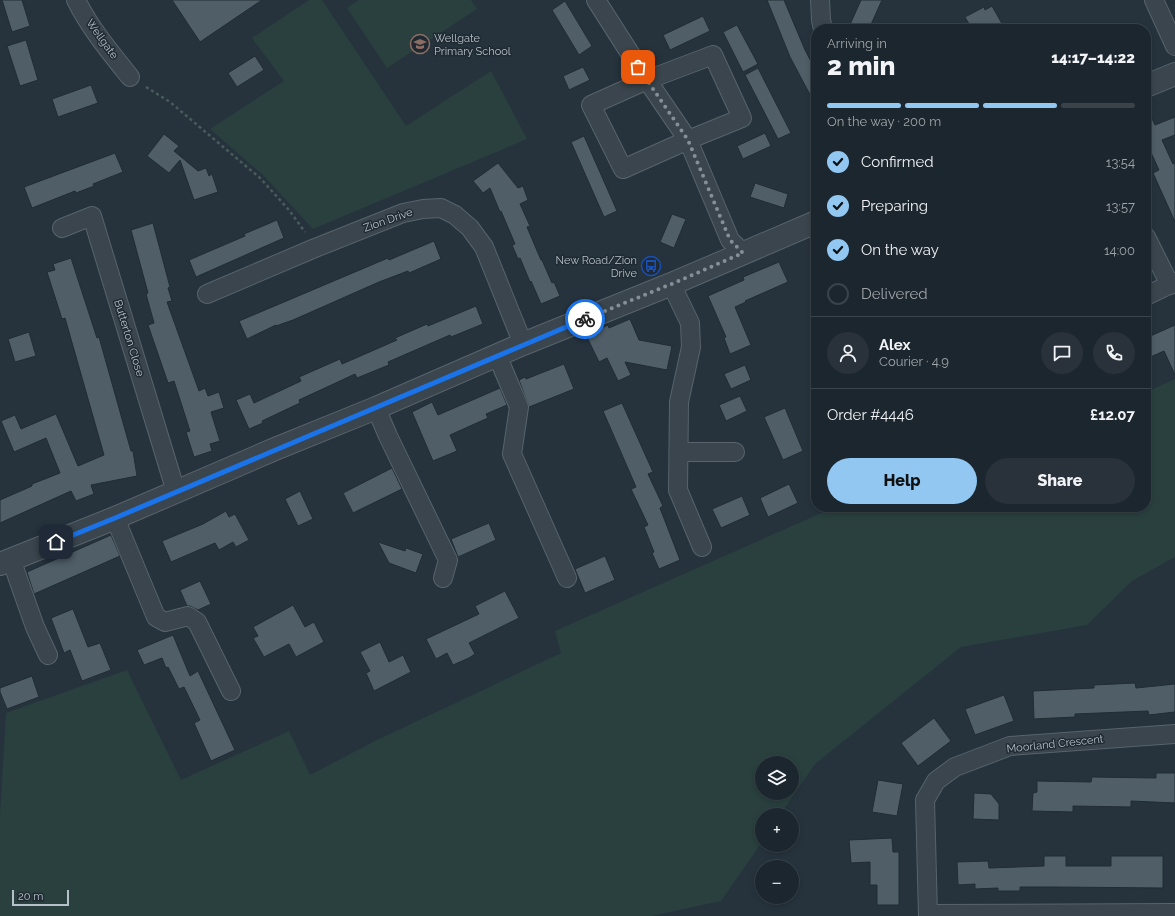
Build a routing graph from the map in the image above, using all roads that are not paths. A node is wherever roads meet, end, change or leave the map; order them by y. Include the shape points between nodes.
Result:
1 (76, 0) edge
2 (596, 0) edge
3 (820, 0) edge
4 (1154, 0) edge
5 (822, 24) edge
6 (1175, 46) edge
7 (1175, 74) edge
8 (130, 77) road end
9 (647, 80) junction
10 (1151, 84) edge
11 (688, 140) junction
12 (62, 228) dead end
13 (811, 229) edge
14 (1151, 246) edge
15 (743, 253) junction
16 (674, 283) junction
17 (1172, 284) edge
18 (207, 294) dead end
19 (1151, 294) edge
20 (523, 344) junction
21 (497, 356) junction
22 (376, 408) junction
23 (679, 452) junction
24 (735, 452) dead end
25 (176, 492) junction
26 (115, 518) junction
27 (702, 547) dead end
28 (6, 562) edge
29 (443, 578) dead end
30 (567, 578) dead end
31 (48, 655) dead end
32 (231, 691) dead end
33 (1175, 734) edge
34 (1175, 913) edge
35 (928, 915) edge

1 - 8 street, Wellgate via 98,37
2 - 9 street
3 - 5 street
4 - 6 street
7 - 10 street
9 - 11 street
9 - 11 street via 713,55 742,118
9 - 11 street via 591,105 623,169
11 - 15 street via 730,240
12 - 25 street, Butterton Close via 92,216
13 - 15 street
14 - 17 street
15 - 16 street
16 - 20 street
16 - 23 street via 675,292 690,323 691,339 679,402
17 - 19 street
18 - 20 street, Zion Drive via 403,213 441,208 455,215 470,228 484,247
20 - 21 street
21 - 22 street
21 - 30 street via 519,407 512,454
22 - 25 street
22 - 29 street via 448,560
23 - 24 street
23 - 27 street via 678,490
25 - 26 street
26 - 28 street
26 - 32 street via 156,617 165,622 188,616 197,622
28 - 31 street
33 - 35 street, Moorland Crescent via 1010,746 955,767 936,781 925,800
34 - 35 street

